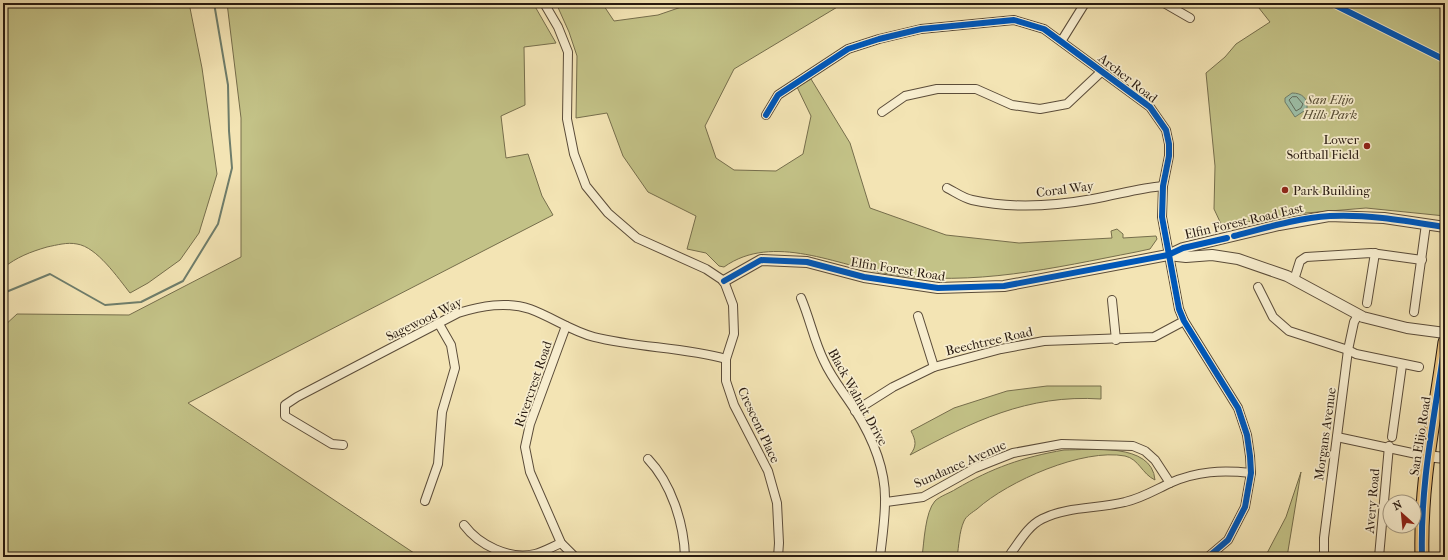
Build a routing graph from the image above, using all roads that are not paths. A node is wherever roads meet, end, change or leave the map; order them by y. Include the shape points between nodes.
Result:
1 (544, 3) edge
2 (1085, 3) edge
3 (1164, 3) edge
4 (1190, 18) dead end
5 (1062, 40) junction
6 (1101, 72) junction
7 (882, 112) dead end
8 (766, 115) dead end
9 (1163, 186) junction
10 (947, 188) dead end
11 (1426, 224) junction
12 (1445, 227) edge
13 (1375, 253) junction
14 (1168, 255) junction
15 (1422, 260) junction
16 (1294, 280) junction
17 (724, 281) junction
18 (1258, 287) dead end
19 (801, 298) dead end
20 (1112, 300) dead end
21 (1367, 302) dead end
22 (1414, 312) dead end
23 (1358, 315) junction
24 (918, 316) dead end
25 (1184, 321) junction
26 (439, 324) junction
27 (566, 326) junction
28 (1445, 332) edge
29 (1116, 340) junction
30 (1445, 342) edge
31 (1348, 350) junction
32 (726, 359) junction
33 (1402, 365) junction
34 (934, 367) junction
35 (1420, 367) dead end
36 (856, 411) junction
37 (1337, 437) junction
38 (1392, 437) dead end
39 (343, 445) dead end
40 (1389, 446) junction
41 (1426, 456) junction
42 (1445, 458) edge
43 (648, 459) dead end
44 (1251, 473) junction
45 (1170, 483) junction
46 (425, 501) dead end
47 (886, 502) junction
48 (464, 526) dead end
49 (560, 543) junction
50 (1011, 552) dead end
51 (575, 557) edge
52 (685, 557) edge
53 (778, 557) edge
54 (880, 557) edge
55 (1208, 557) edge
56 (1324, 557) edge
57 (1379, 557) edge
58 (1422, 557) edge

1 - 17 street via 558,27 568,52 567,119 574,154 586,186 608,213 637,238 706,269
2 - 5 street
3 - 4 street
5 - 6 street, Archer Road
5 - 8 street, Archer Road via 1044,29 1014,20 921,29 848,49 778,95
6 - 7 street via 1067,104 1047,108 1012,105 976,89 937,89 905,96
6 - 9 street, Archer Road via 1150,107 1166,130 1169,156
9 - 10 street, Coral Way via 1050,206 1010,205 971,200
9 - 14 street, Archer Road via 1162,217
11 - 12 street, Elfin Forest Road East
11 - 14 street, Elfin Forest Road East via 1384,218 1329,216 1183,248
11 - 15 street
13 - 15 street
13 - 16 street via 1306,257 1300,261
13 - 21 street
14 - 16 street via 1212,255 1231,258
14 - 17 street, Elfin Forest Road via 1004,286 938,288 864,277 806,262 761,260
14 - 25 street, Archer Road
15 - 22 street
16 - 23 street
17 - 32 street, Crescent Place via 733,305 734,334
18 - 31 street via 1272,317 1289,330
19 - 36 street, Black Walnut Drive via 824,361
20 - 29 street
23 - 28 street via 1407,328
23 - 31 street, Morgans Avenue
24 - 34 street
25 - 29 street, Beechtree Road via 1154,337
25 - 44 street, Archer Road via 1238,408 1247,435
26 - 27 street, Sagewood Way via 458,313 479,307 504,305 529,309
26 - 39 street, Sagewood Way via 285,405 285,416 332,444
26 - 46 street via 451,345 455,368 442,412 438,464
27 - 32 street, Sagewood Way via 593,337 701,352
27 - 49 street, Rivercrest Road via 530,424 525,447 530,472
29 - 34 street, Beechtree Road via 1044,341 1001,349
30 - 41 main road, San Elijo Road
31 - 33 street
31 - 37 street, Morgans Avenue
32 - 53 street, Crescent Place via 726,381 734,405 768,470 776,503
33 - 35 street
33 - 38 street
34 - 36 street, Beechtree Road via 894,387
36 - 47 street, Black Walnut Drive via 878,460
37 - 40 street
37 - 56 street, Morgans Avenue via 1324,538
40 - 41 street
40 - 57 street, Avery Road
41 - 42 street
41 - 58 main road, San Elijo Road
43 - 52 street via 660,471 670,491 679,518
44 - 45 street via 1226,470 1198,473
44 - 55 street, Archer Road via 1242,514 1228,540
45 - 47 street, Sundance Avenue via 1145,451 1133,446 1062,444 1013,453 975,468 923,497
45 - 50 street via 1150,494 1124,502 1057,512 1029,529
47 - 54 street, Black Walnut Drive
48 - 49 street via 472,537 491,548 511,555 534,555
49 - 51 street, Rivercrest Road

